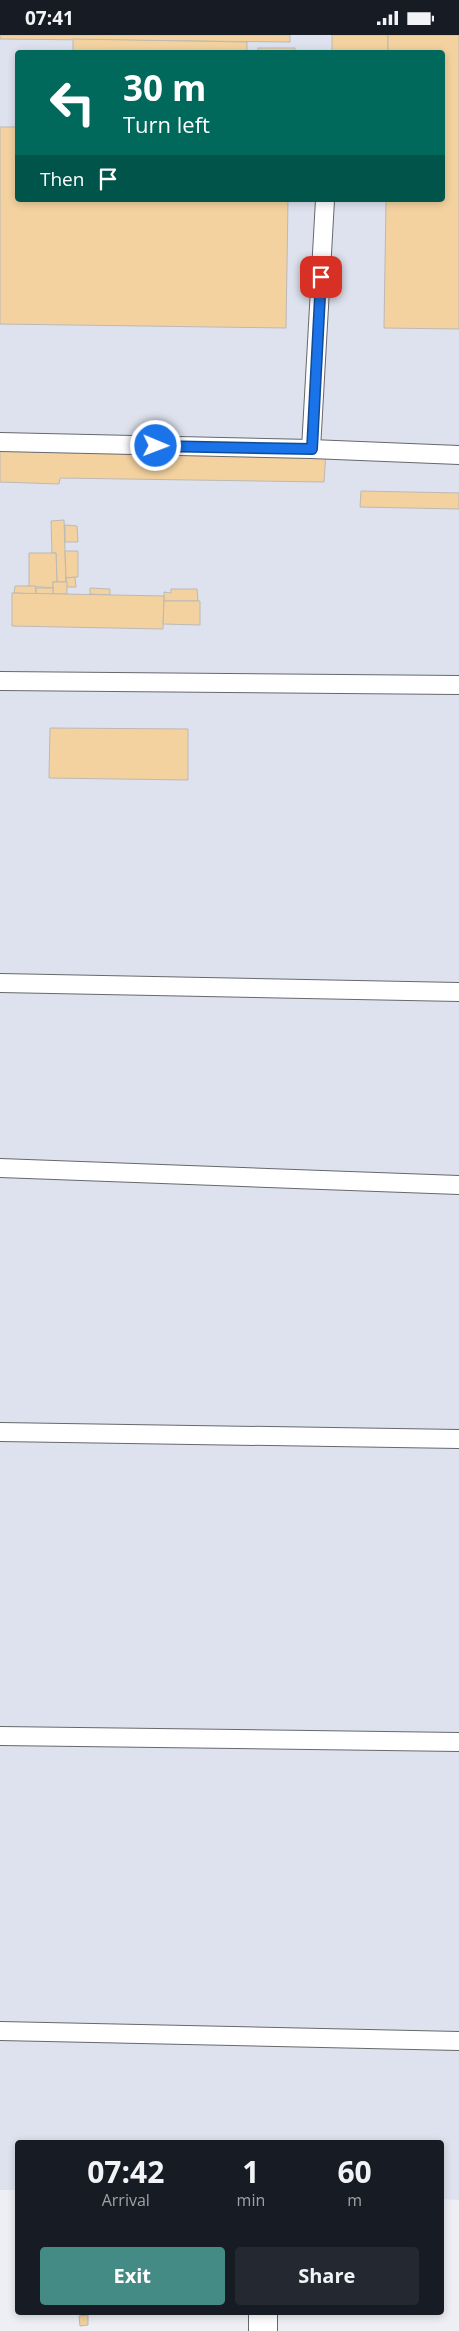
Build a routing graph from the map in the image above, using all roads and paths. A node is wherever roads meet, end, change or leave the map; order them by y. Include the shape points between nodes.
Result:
1 (325, 202) edge
2 (0, 442) edge
3 (312, 449) junction
4 (459, 455) edge
5 (0, 681) edge
6 (459, 685) edge
7 (0, 983) edge
8 (459, 992) edge
9 (0, 1168) edge
10 (459, 1185) edge
11 (0, 1432) edge
12 (459, 1439) edge
13 (0, 1736) edge
14 (459, 1742) edge
15 (0, 2031) edge
16 (459, 2041) edge
17 (263, 2315) edge
18 (262, 2331) edge

1 - 3 lane
2 - 3 lane
3 - 4 lane
5 - 6 lane
7 - 8 lane
9 - 10 lane
11 - 12 lane
13 - 14 lane
15 - 16 lane
17 - 18 street

